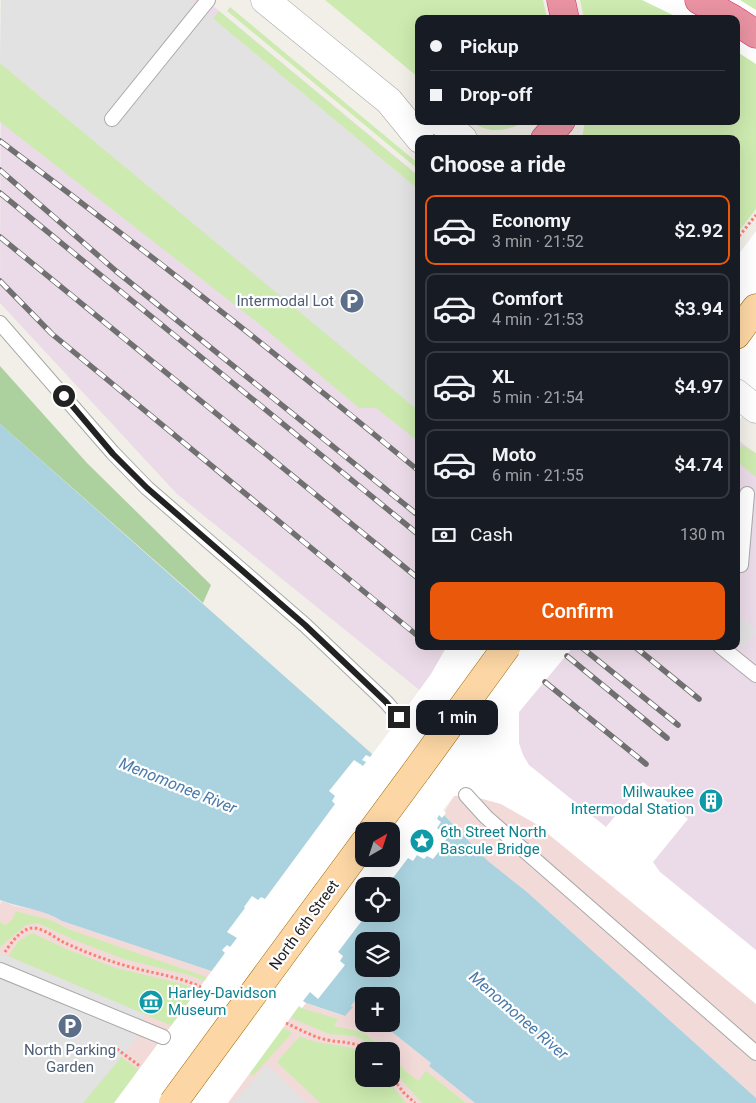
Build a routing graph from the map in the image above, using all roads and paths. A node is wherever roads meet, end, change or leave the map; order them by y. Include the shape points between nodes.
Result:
1 (208, 0) edge
2 (265, 0) edge
3 (561, 0) edge
4 (699, 0) edge
5 (564, 15) edge
6 (726, 15) edge
7 (740, 24) edge
8 (756, 34) edge
9 (389, 101) junction
10 (415, 111) edge
11 (112, 119) dead end
12 (446, 125) edge
13 (557, 125) edge
14 (417, 135) edge
15 (458, 135) edge
16 (548, 135) edge
17 (756, 215) edge
18 (740, 235) edge
19 (756, 308) edge
20 (0, 323) edge
21 (740, 330) edge
22 (740, 396) edge
23 (756, 409) edge
24 (740, 488) edge
25 (752, 498) edge
26 (741, 565) dead end
27 (505, 650) edge
28 (725, 650) edge
29 (756, 675) edge
30 (399, 717) dead end
31 (466, 795) dead end
32 (379, 822) edge
33 (355, 855) edge
34 (2, 956) dead end
35 (0, 970) edge
36 (201, 987) dead end
37 (286, 1023) dead end
38 (163, 1036) dead end
39 (355, 1043) edge
40 (113, 1046) dead end
41 (756, 1053) edge
42 (141, 1067) dead end
43 (399, 1087) edge
44 (173, 1103) edge
45 (415, 1103) edge

1 - 11 lane
2 - 9 street
3 - 5 highway
4 - 6 highway
7 - 8 highway
9 - 10 street
9 - 14 street
12 - 15 street
13 - 16 highway
17 - 18 path
19 - 21 main road
20 - 30 lane via 113,454 147,488 305,625
22 - 23 street
24 - 25 lane
25 - 26 lane
27 - 32 main road, bridge
28 - 29 lane
31 - 41 lane via 486,817
33 - 44 main road, North 6th Street, bridge
34 - 36 path via 20,934 34,928 132,968 187,980
35 - 38 lane
37 - 39 path via 325,1040
40 - 42 path
43 - 45 path

